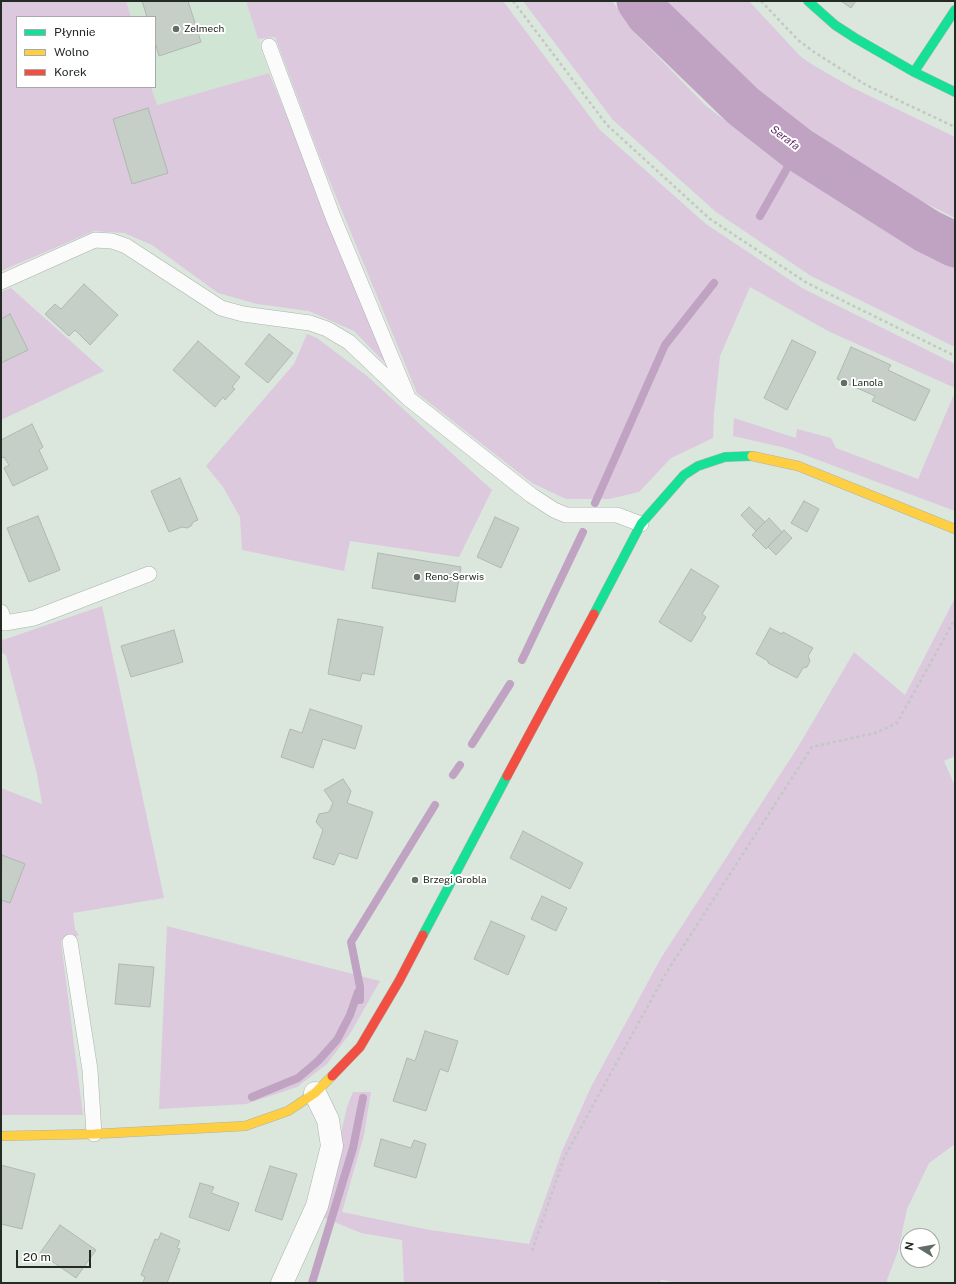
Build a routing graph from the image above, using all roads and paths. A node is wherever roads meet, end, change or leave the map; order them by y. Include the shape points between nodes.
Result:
1 (513, 1) edge
2 (761, 1) edge
3 (808, 1) edge
4 (955, 10) edge
5 (270, 46) dead end
6 (914, 72) junction
7 (955, 92) edge
8 (955, 127) edge
9 (1, 282) edge
10 (955, 356) edge
11 (409, 399) junction
12 (641, 524) junction
13 (955, 529) edge
14 (149, 574) dead end
15 (1, 612) edge
16 (955, 619) edge
17 (70, 942) dead end
18 (315, 1093) junction
19 (94, 1134) junction
20 (1, 1136) edge
21 (532, 1251) dead end
22 (282, 1283) edge

1 - 10 path via 607,125 710,219 806,283
2 - 8 path via 798,40 814,52 866,85
3 - 6 street via 835,25
4 - 6 street
5 - 11 lane via 333,217
6 - 7 street
9 - 11 lane via 96,240 112,241 140,254 221,308 242,314 310,322 327,329 348,342
11 - 12 lane via 531,495 554,510 566,515 617,515
12 - 13 street via 684,475 713,460 741,456 771,459 798,466
12 - 18 street via 399,981 360,1047
14 - 15 lane via 34,618 5,623
16 - 21 path via 897,723 875,733 812,747 663,980 564,1158
17 - 19 lane via 90,1070
18 - 19 street via 288,1111 245,1126
18 - 22 street via 328,1120 332,1146 317,1206
19 - 20 street

